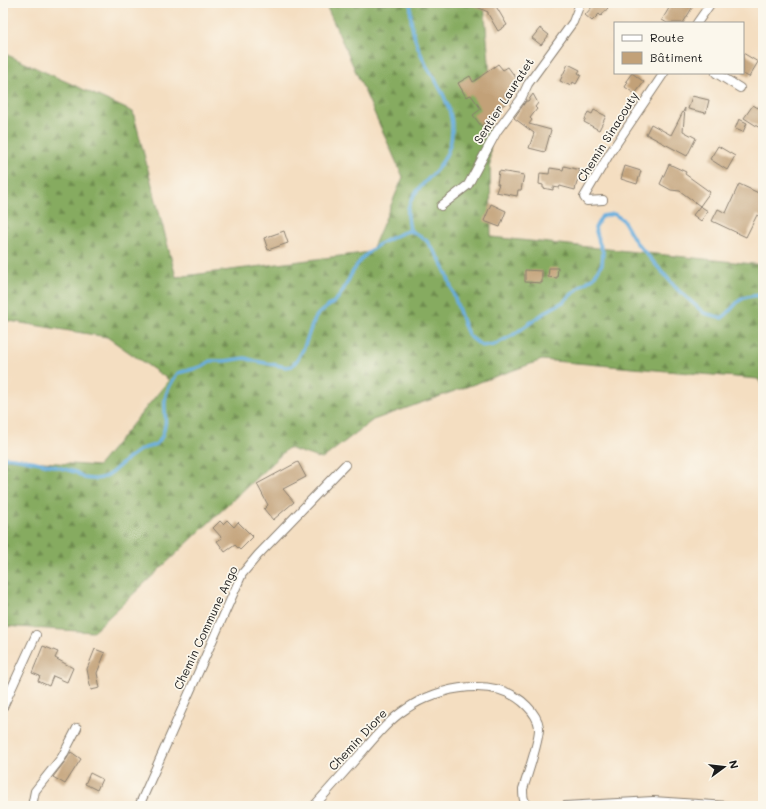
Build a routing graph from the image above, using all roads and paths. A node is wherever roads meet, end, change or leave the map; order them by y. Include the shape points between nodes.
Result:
1 (579, 3) edge
2 (711, 3) edge
3 (698, 22) edge
4 (663, 74) edge
5 (718, 74) edge
6 (740, 88) dead end
7 (603, 200) dead end
8 (441, 206) dead end
9 (344, 465) dead end
10 (36, 635) dead end
11 (3, 707) edge
12 (77, 728) dead end
13 (32, 806) edge
14 (139, 806) edge
15 (314, 806) edge
16 (529, 806) edge
17 (565, 806) edge
18 (728, 806) edge

1 - 8 street, Sentier Lauratet via 573,22 497,131 468,185
2 - 3 street
4 - 7 street, Chemin Sinacouty via 610,153 584,198 587,201
5 - 6 street
9 - 14 street, Chemin Commune Ango via 242,574
10 - 11 street
12 - 13 street via 62,757 35,791
15 - 16 street, Chemin Diore via 384,727 406,709 424,698 466,688 499,689 523,702 536,717 539,735 522,796
17 - 18 street via 653,801

